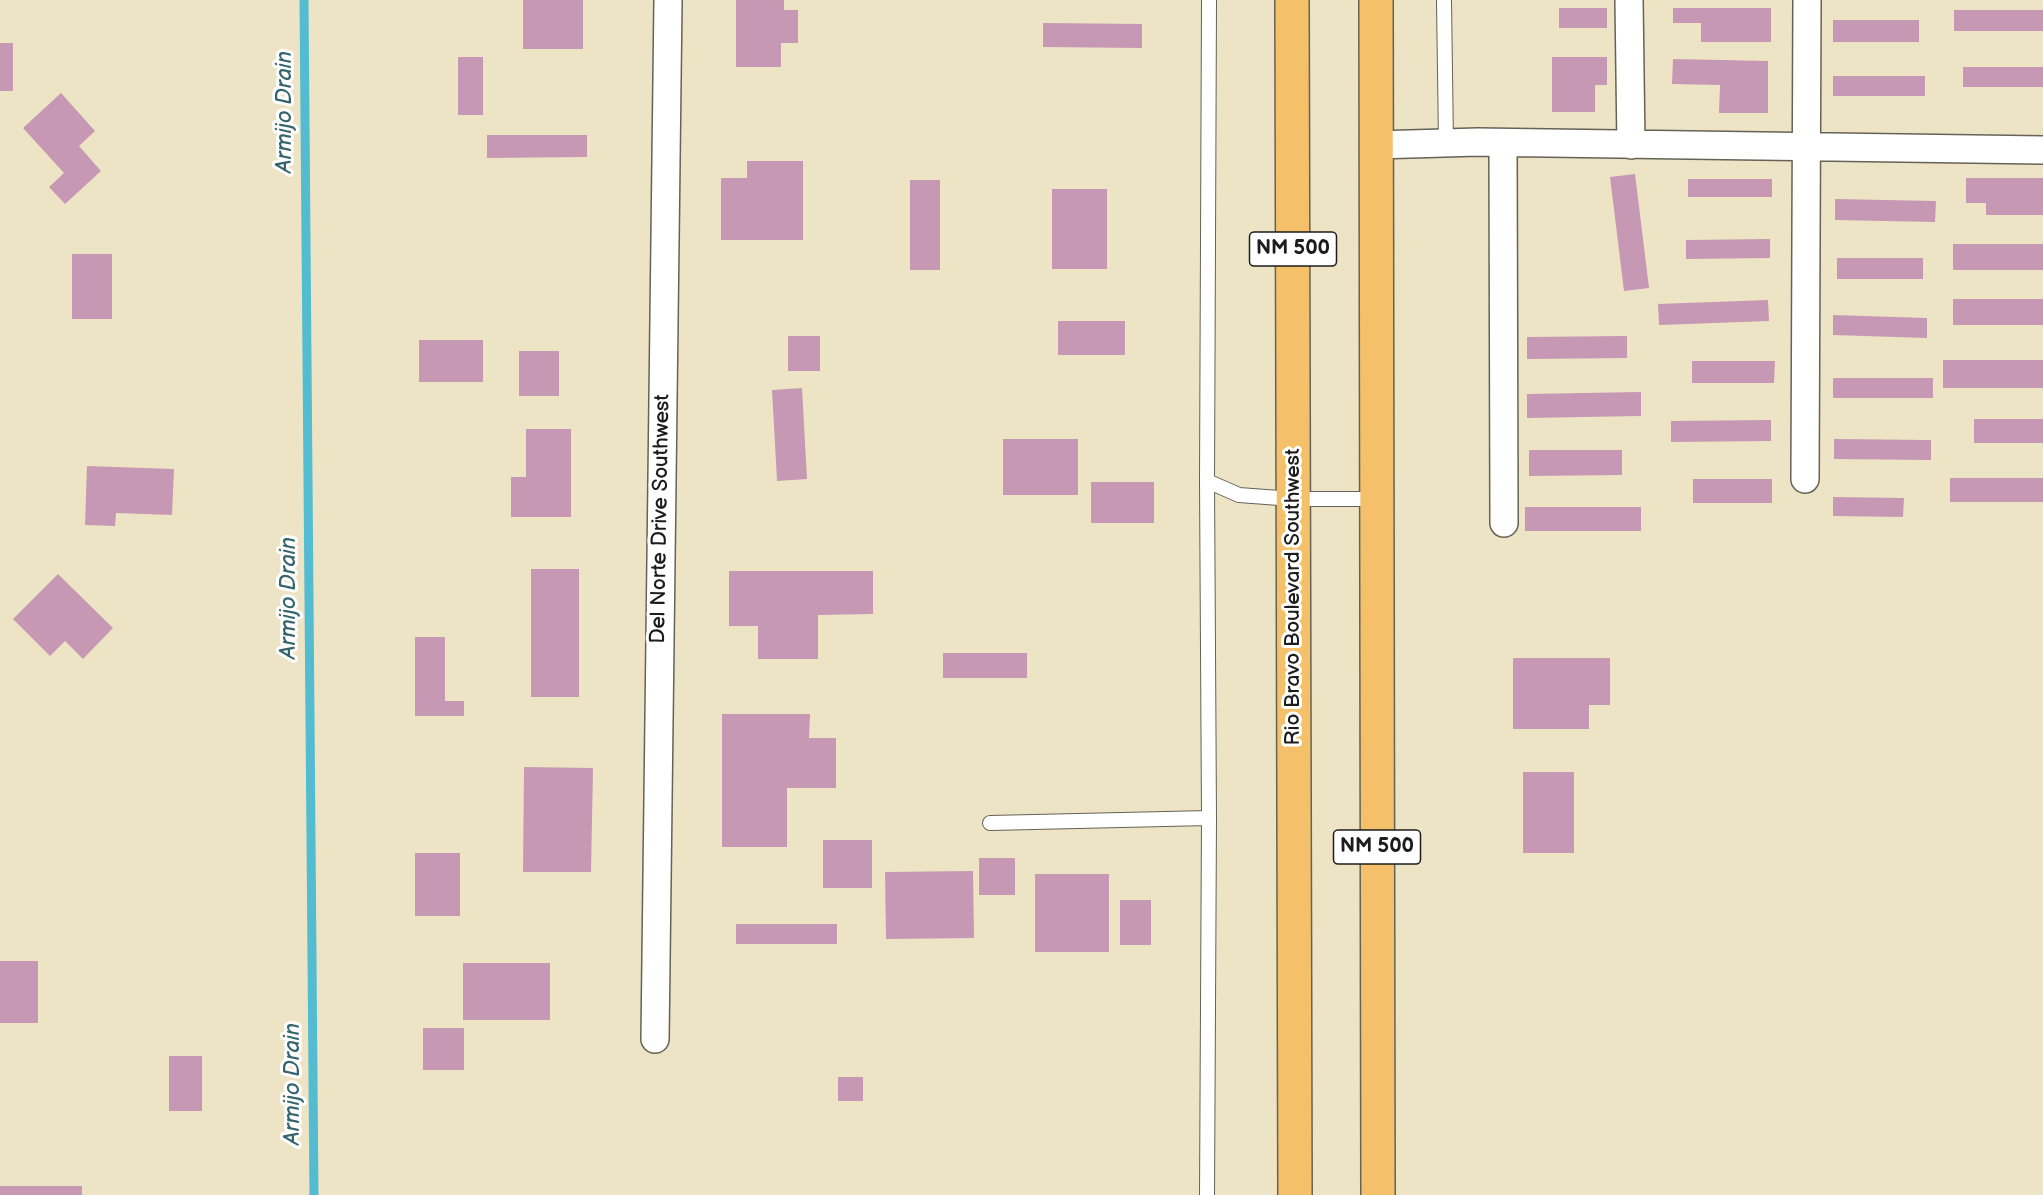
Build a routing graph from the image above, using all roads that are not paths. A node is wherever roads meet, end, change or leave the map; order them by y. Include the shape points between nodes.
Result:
1 (668, 0) edge
2 (1209, 0) edge
3 (1292, 0) edge
4 (1376, 0) edge
5 (1444, 0) edge
6 (1629, 0) edge
7 (1807, 0) edge
8 (1446, 143) junction
9 (1503, 143) junction
10 (1376, 145) junction
11 (1630, 145) junction
12 (1806, 147) junction
13 (2043, 150) edge
14 (1805, 479) dead end
15 (1207, 481) junction
16 (1293, 499) junction
17 (1377, 499) junction
18 (1503, 523) dead end
19 (1209, 818) junction
20 (990, 823) dead end
21 (655, 1039) dead end
22 (1207, 1195) edge
23 (1295, 1195) edge
24 (1378, 1195) edge

1 - 21 street, Del Norte Drive Southwest
2 - 15 lane
3 - 16 main road, Rio Bravo Boulevard Southwest / NM 500
4 - 10 main road, NM 500
5 - 8 lane
6 - 11 street
7 - 12 street
8 - 9 street
8 - 10 street
9 - 11 street
9 - 18 street
10 - 17 main road, NM 500
11 - 12 street
12 - 13 street
12 - 14 street
15 - 16 lane via 1239,495
15 - 19 lane
16 - 17 lane
16 - 23 main road, Rio Bravo Boulevard Southwest / NM 500
17 - 24 main road, NM 500
19 - 20 lane
19 - 22 lane

